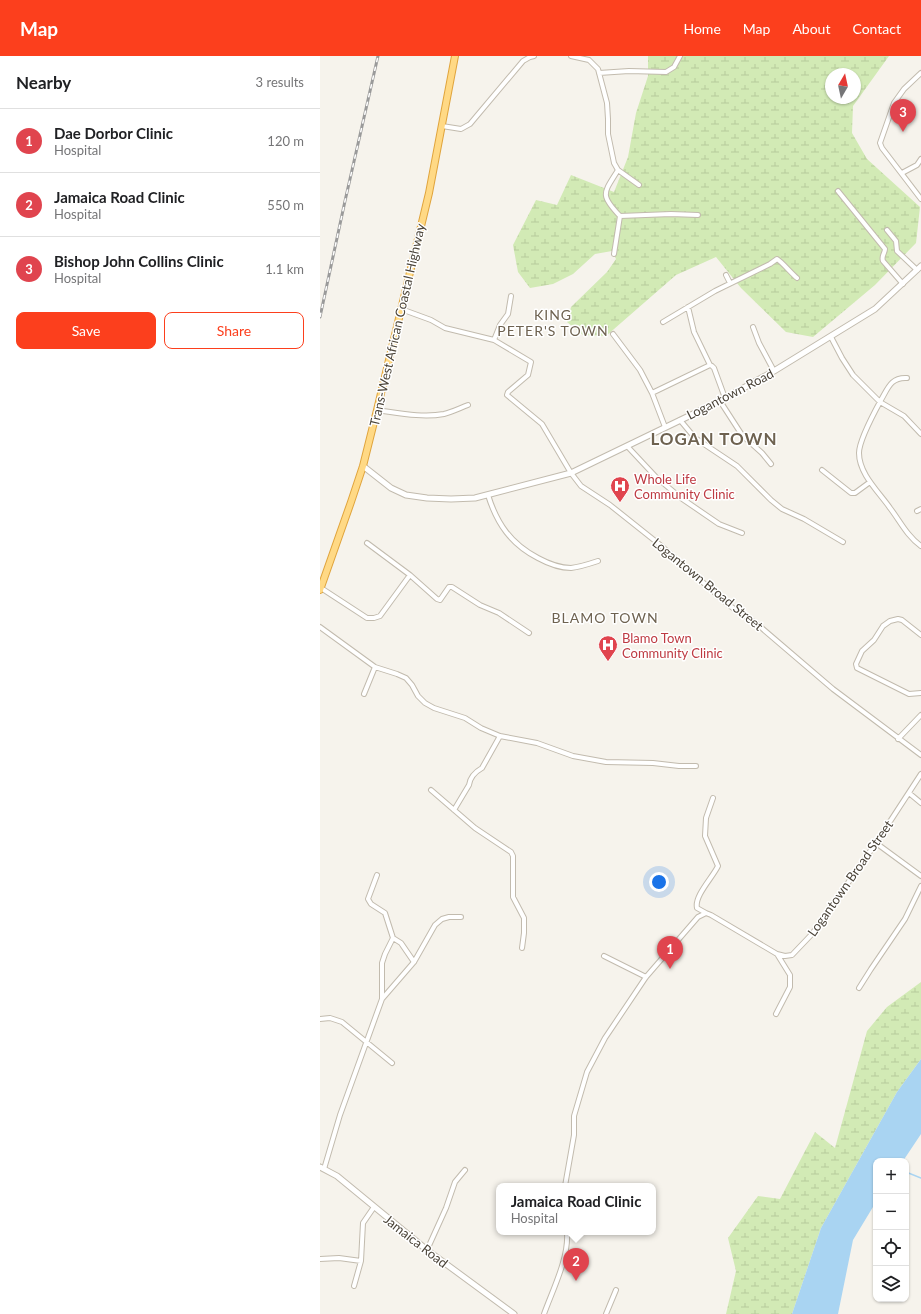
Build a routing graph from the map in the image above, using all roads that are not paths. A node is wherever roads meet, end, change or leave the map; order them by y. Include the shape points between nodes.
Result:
1 (455, 56) edge
2 (534, 56) edge
3 (571, 56) edge
4 (680, 56) edge
5 (599, 73) junction
6 (921, 73) edge
7 (916, 77) junction
8 (921, 80) edge
9 (442, 126) junction
10 (921, 159) edge
11 (618, 170) junction
12 (902, 173) junction
13 (639, 185) dead end
14 (838, 190) dead end
15 (921, 199) edge
16 (698, 215) dead end
17 (620, 216) junction
18 (887, 230) dead end
19 (614, 254) dead end
20 (919, 268) edge
21 (726, 275) dead end
22 (797, 278) dead end
23 (730, 283) junction
24 (903, 284) junction
25 (511, 296) dead end
26 (688, 307) junction
27 (401, 309) junction
28 (663, 322) dead end
29 (753, 327) dead end
30 (613, 334) dead end
31 (831, 337) junction
32 (494, 340) junction
33 (710, 365) junction
34 (774, 371) junction
35 (907, 378) dead end
36 (652, 393) junction
37 (723, 399) junction
38 (880, 402) junction
39 (468, 405) dead end
40 (378, 410) junction
41 (680, 420) junction
42 (665, 427) junction
43 (920, 432) edge
44 (627, 446) junction
45 (771, 464) dead end
46 (363, 466) junction
47 (822, 470) dead end
48 (571, 473) junction
49 (870, 482) junction
50 (488, 494) junction
51 (742, 533) dead end
52 (843, 542) dead end
53 (367, 543) dead end
54 (921, 546) edge
55 (598, 561) dead end
56 (410, 575) junction
57 (320, 589) edge
58 (320, 627) edge
59 (529, 633) dead end
60 (921, 635) edge
61 (375, 667) junction
62 (364, 694) dead end
63 (921, 694) edge
64 (921, 715) edge
65 (500, 736) junction
66 (898, 739) junction
67 (921, 755) edge
68 (696, 766) dead end
69 (921, 774) edge
70 (431, 790) dead end
71 (909, 793) junction
72 (713, 798) dead end
73 (921, 803) edge
74 (454, 810) junction
75 (876, 843) junction
76 (377, 875) dead end
77 (921, 876) edge
78 (921, 886) edge
79 (706, 913) junction
80 (461, 917) dead end
81 (393, 938) junction
82 (522, 948) dead end
83 (777, 954) junction
84 (604, 956) dead end
85 (414, 962) junction
86 (646, 978) junction
87 (859, 988) dead end
88 (382, 999) junction
89 (776, 1014) dead end
90 (320, 1019) edge
91 (367, 1042) junction
92 (392, 1063) dead end
93 (322, 1168) edge
94 (465, 1170) dead end
95 (565, 1183) edge
96 (374, 1207) junction
97 (567, 1235) edge
98 (427, 1250) junction
99 (320, 1259) edge
100 (361, 1261) junction
101 (354, 1286) dead end
102 (616, 1290) dead end
103 (514, 1314) edge
104 (544, 1314) edge
105 (606, 1314) edge

1 - 9 highway, Trans-West African Coastal Highway
2 - 9 street via 523,61 470,124 461,129
3 - 5 street via 589,60
4 - 5 street via 674,67 666,72
5 - 11 street via 606,103 610,149
6 - 7 street
7 - 8 street
7 - 12 street via 894,103 880,140 882,148
9 - 27 highway, Trans-West African Coastal Highway
10 - 12 street
11 - 13 street
11 - 17 street via 605,192 606,199
12 - 15 street
14 - 24 street via 885,249 883,261
16 - 17 street
17 - 19 street
18 - 20 street via 896,241 898,252
20 - 24 street, Logantown Road
21 - 23 street
22 - 23 street via 777,259
23 - 26 street
24 - 31 street, Logantown Road via 875,309
25 - 32 street via 508,314
26 - 28 street
26 - 33 street via 694,332
27 - 32 street via 445,328
27 - 40 highway, Trans-West African Coastal Highway
29 - 34 street
30 - 36 street via 640,370
31 - 34 street, Logantown Road
31 - 38 street via 853,375
32 - 48 street, Logantown Broad Street via 531,362 528,375 507,395 542,424
33 - 36 street
33 - 37 street via 714,368
34 - 37 street, Logantown Road
35 - 38 street via 897,378 892,382
36 - 42 street
37 - 41 street, Logantown Road
37 - 45 street via 742,435
38 - 43 street via 904,416
38 - 49 street via 862,439 859,453 863,470
39 - 40 street via 431,416
40 - 46 highway, Trans-West African Coastal Highway
41 - 42 street, Logantown Road
41 - 52 street via 695,438 737,466 782,509
42 - 44 street, Logantown Road
44 - 48 street, Logantown Road
44 - 51 street via 656,477 681,498 719,524
46 - 50 street, Logantown Road via 391,488 406,495 463,500
46 - 57 highway, Trans-West African Coastal Highway
47 - 49 street via 851,493 855,493
48 - 50 street, Logantown Road
48 - 66 street, Logantown Broad Street via 581,486 610,505 659,544 730,606 757,624 833,689
49 - 54 street via 914,542
50 - 55 street via 497,518 519,547 558,567 572,568
53 - 56 street
56 - 57 street via 380,616 374,618 367,618
56 - 59 street via 437,599 440,600 449,587 452,587
58 - 61 street
60 - 63 street via 902,620 890,621 862,651 856,664 857,668 909,694
61 - 62 street
61 - 65 street via 406,678 418,696 434,708 465,718
64 - 66 street
65 - 68 street via 520,739 573,756 606,762
65 - 74 street via 482,768 476,771 470,780
66 - 67 street, Logantown Broad Street
69 - 71 street, Logantown Broad Street
70 - 74 street
71 - 73 street
71 - 75 street, Logantown Broad Street
72 - 79 street via 706,818 705,836 718,866 696,904 697,908
74 - 82 street via 513,856 513,897 524,918
75 - 77 street
75 - 83 street, Logantown Broad Street via 812,934 792,955
76 - 81 street via 368,899 385,913
78 - 87 street via 906,919
79 - 83 street
79 - 86 street via 698,917
80 - 85 street via 442,919 435,925
81 - 85 street via 401,944
81 - 88 street via 382,964
83 - 89 street via 790,975 790,987
84 - 86 street
85 - 88 street
86 - 95 street via 605,1038 587,1072 574,1116 574,1135
88 - 91 street
90 - 91 street via 330,1018 342,1022
91 - 92 street
91 - 93 street
93 - 96 street, Jamaica Road via 337,1176
94 - 98 street via 455,1182
96 - 98 street, Jamaica Road
96 - 100 street via 363,1223
97 - 104 street via 565,1256
98 - 103 street, Jamaica Road
99 - 100 street
100 - 101 street
102 - 105 street

